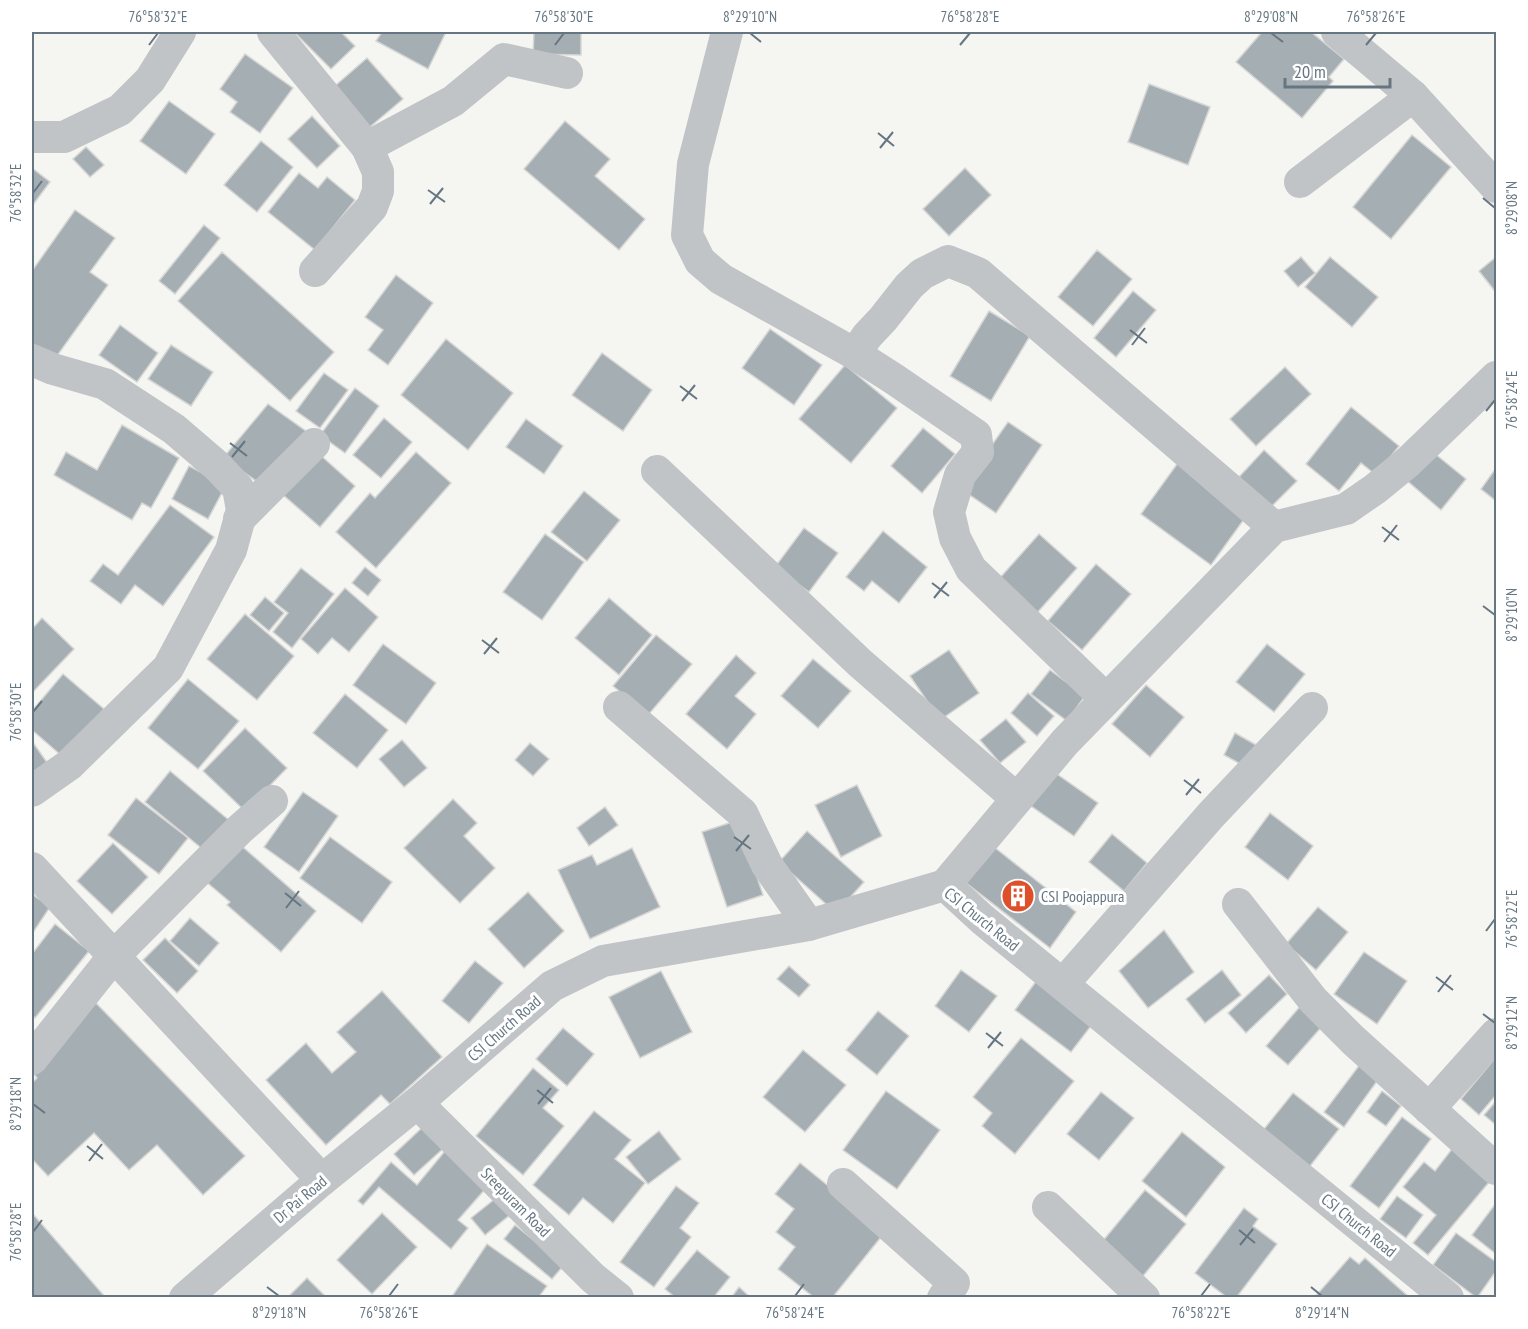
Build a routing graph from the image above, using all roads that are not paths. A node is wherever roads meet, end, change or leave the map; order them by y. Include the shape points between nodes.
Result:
1 (180, 32) edge
2 (273, 32) edge
3 (727, 32) edge
4 (1337, 32) edge
5 (567, 73) dead end
6 (1413, 96) junction
7 (32, 137) edge
8 (367, 147) junction
9 (1300, 182) dead end
10 (1497, 187) edge
11 (315, 271) dead end
12 (855, 354) junction
13 (32, 360) edge
14 (1497, 377) edge
15 (314, 444) dead end
16 (657, 471) dead end
17 (239, 519) junction
18 (1274, 527) junction
19 (1106, 699) junction
20 (620, 707) dead end
21 (1312, 708) dead end
22 (32, 791) edge
23 (1017, 799) junction
24 (272, 801) dead end
25 (32, 868) edge
26 (945, 885) junction
27 (1238, 904) dead end
28 (809, 925) junction
29 (113, 957) junction
30 (1063, 984) junction
31 (1497, 1034) edge
32 (32, 1059) edge
33 (417, 1103) junction
34 (1430, 1109) junction
35 (1497, 1169) edge
36 (322, 1180) junction
37 (843, 1184) dead end
38 (1048, 1207) dead end
39 (185, 1298) edge
40 (618, 1298) edge
41 (943, 1298) edge
42 (1144, 1298) edge
43 (1448, 1298) edge

1 - 7 street via 150,80 120,110 64,137
2 - 8 street
3 - 12 street via 693,164 687,235 700,261 721,279
4 - 6 street
5 - 8 street via 504,59 453,101
6 - 9 street
6 - 10 street
8 - 11 street via 378,172 378,191 372,207
12 - 18 street via 921,274 948,261 978,273
12 - 19 street via 976,435 978,452 960,475 949,512 955,538 971,569
13 - 17 street via 105,384 174,429 238,488 242,510
14 - 18 street via 1408,462 1346,509
15 - 17 street
16 - 23 street via 860,663
17 - 22 street via 231,550 168,668 69,765
18 - 19 street
19 - 23 street
20 - 28 street via 742,813 767,865
21 - 30 street via 1211,815
23 - 26 street
24 - 29 street
25 - 29 street
26 - 28 street, CSI Church Road
26 - 30 street, CSI Church Road
27 - 34 street via 1313,1000
28 - 33 street, CSI Church Road via 603,961 552,986
29 - 32 street
29 - 36 street
30 - 43 street, CSI Church Road
31 - 34 street
33 - 36 street, Dr Pai Road
33 - 40 street, Sreepuram Road via 593,1278
34 - 35 street
36 - 39 street, Dr Pai Road
37 - 41 street via 954,1283
38 - 42 street

